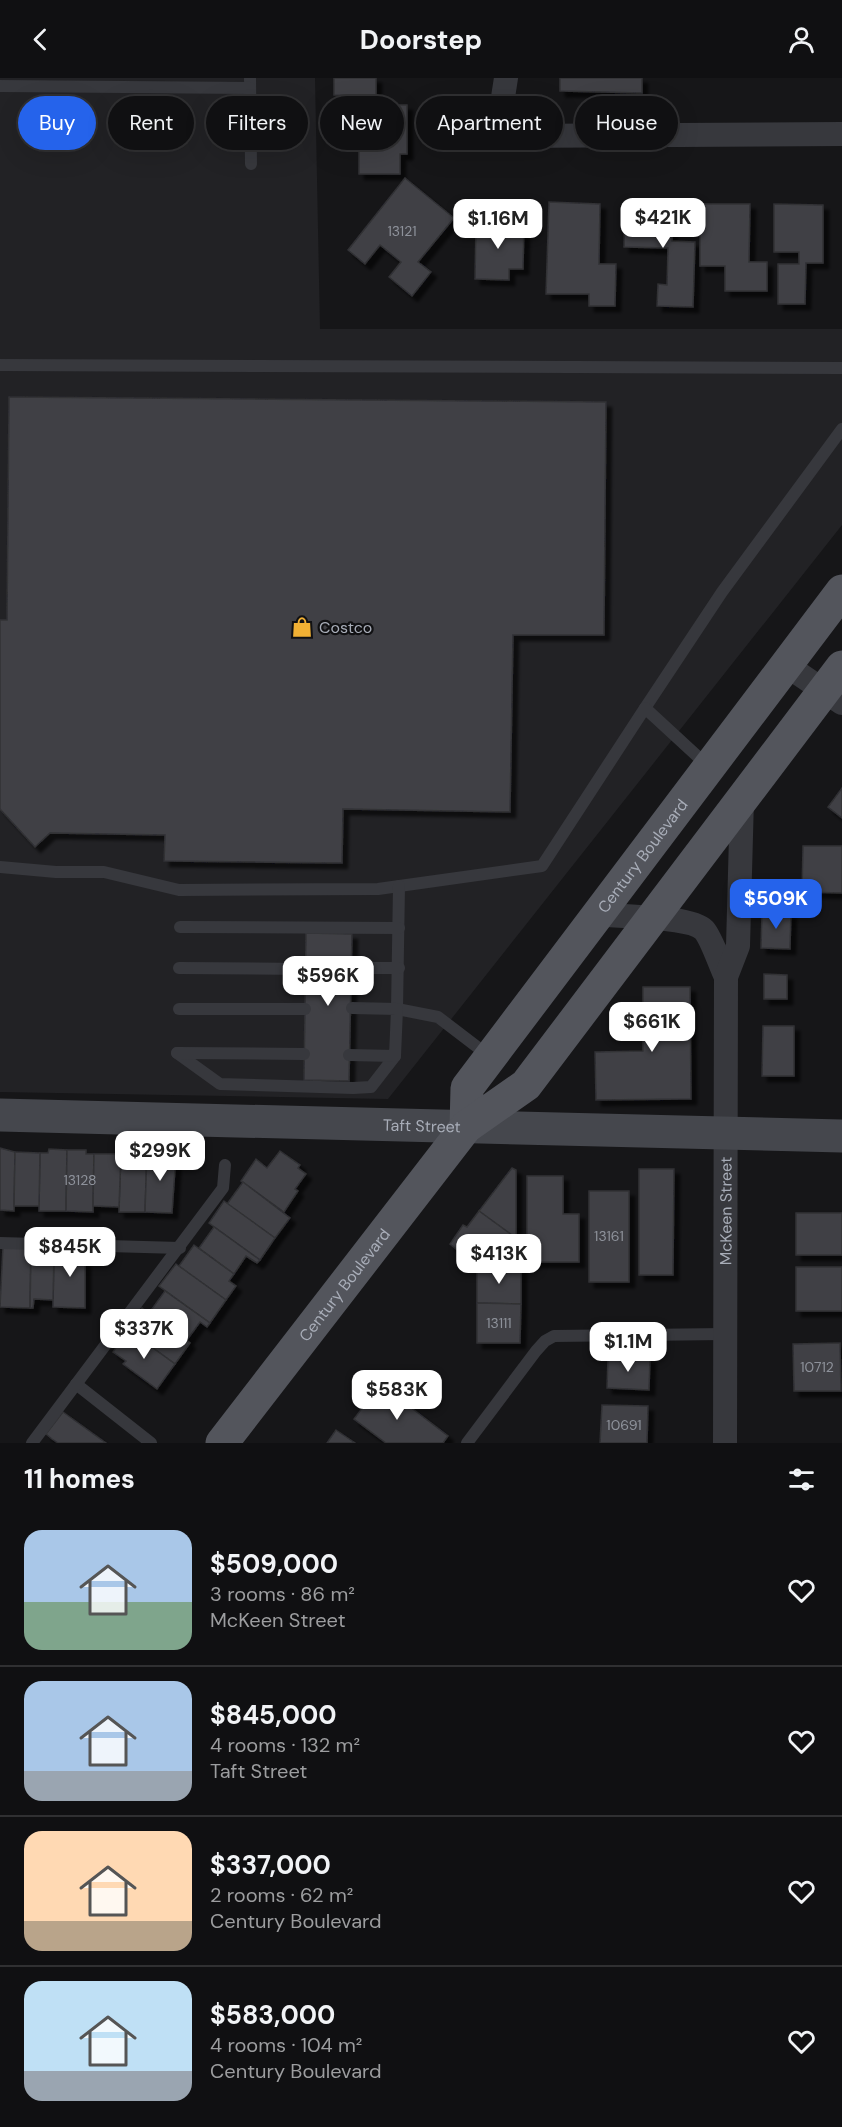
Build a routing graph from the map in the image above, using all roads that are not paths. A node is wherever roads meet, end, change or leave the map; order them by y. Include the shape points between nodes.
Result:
1 (506, 78) edge
2 (250, 83) edge
3 (0, 86) edge
4 (842, 134) edge
5 (251, 164) dead end
6 (0, 365) edge
7 (842, 368) edge
8 (842, 429) edge
9 (842, 591) edge
10 (786, 665) junction
11 (836, 687) edge
12 (645, 708) junction
13 (709, 767) junction
14 (742, 799) junction
15 (0, 867) edge
16 (399, 886) junction
17 (598, 914) junction
18 (651, 919) junction
19 (180, 927) dead end
20 (399, 928) junction
21 (179, 968) dead end
22 (351, 968) dead end
23 (399, 968) junction
24 (307, 969) dead end
25 (726, 977) junction
26 (352, 1008) dead end
27 (179, 1009) dead end
28 (305, 1009) dead end
29 (397, 1009) junction
30 (304, 1054) dead end
31 (350, 1055) dead end
32 (395, 1056) junction
33 (490, 1056) junction
34 (0, 1115) edge
35 (466, 1127) junction
36 (726, 1134) junction
37 (842, 1136) edge
38 (225, 1165) dead end
39 (0, 1243) edge
40 (180, 1248) junction
41 (725, 1334) junction
42 (76, 1384) junction
43 (32, 1443) edge
44 (151, 1443) edge
45 (222, 1443) edge
46 (467, 1443) edge
47 (725, 1443) edge

1 - 4 street via 497,136
2 - 3 lane
2 - 5 lane
6 - 7 lane
8 - 12 lane via 722,592
9 - 10 main road, Century Boulevard
10 - 11 street
10 - 13 main road, Century Boulevard
11 - 14 main road, Century Boulevard
12 - 13 lane
12 - 16 lane via 542,866
13 - 17 main road, Century Boulevard
14 - 18 main road, Century Boulevard
14 - 25 street, McKeen Street via 738,946
15 - 16 lane via 104,872 179,890
16 - 20 lane
17 - 18 street, McKeen Street
17 - 33 main road, Century Boulevard
18 - 25 street, McKeen Street via 699,926
18 - 35 main road, Century Boulevard via 526,1085
19 - 20 lane
20 - 23 lane
21 - 24 lane
22 - 23 lane
23 - 29 lane
25 - 36 street, McKeen Street
26 - 29 lane
27 - 28 lane
29 - 32 lane
29 - 33 lane via 438,1017
30 - 32 lane via 177,1053 220,1084 330,1088 371,1087
31 - 32 lane
33 - 35 main road, Century Boulevard via 467,1088
34 - 35 street, Taft Street
35 - 36 street, Taft Street
35 - 45 main road, Century Boulevard
36 - 37 street, Taft Street
36 - 41 street, McKeen Street
38 - 40 lane via 223,1188
39 - 40 lane
40 - 42 lane
41 - 46 lane via 554,1336 536,1351
41 - 47 street, McKeen Street
42 - 43 lane
42 - 44 lane

